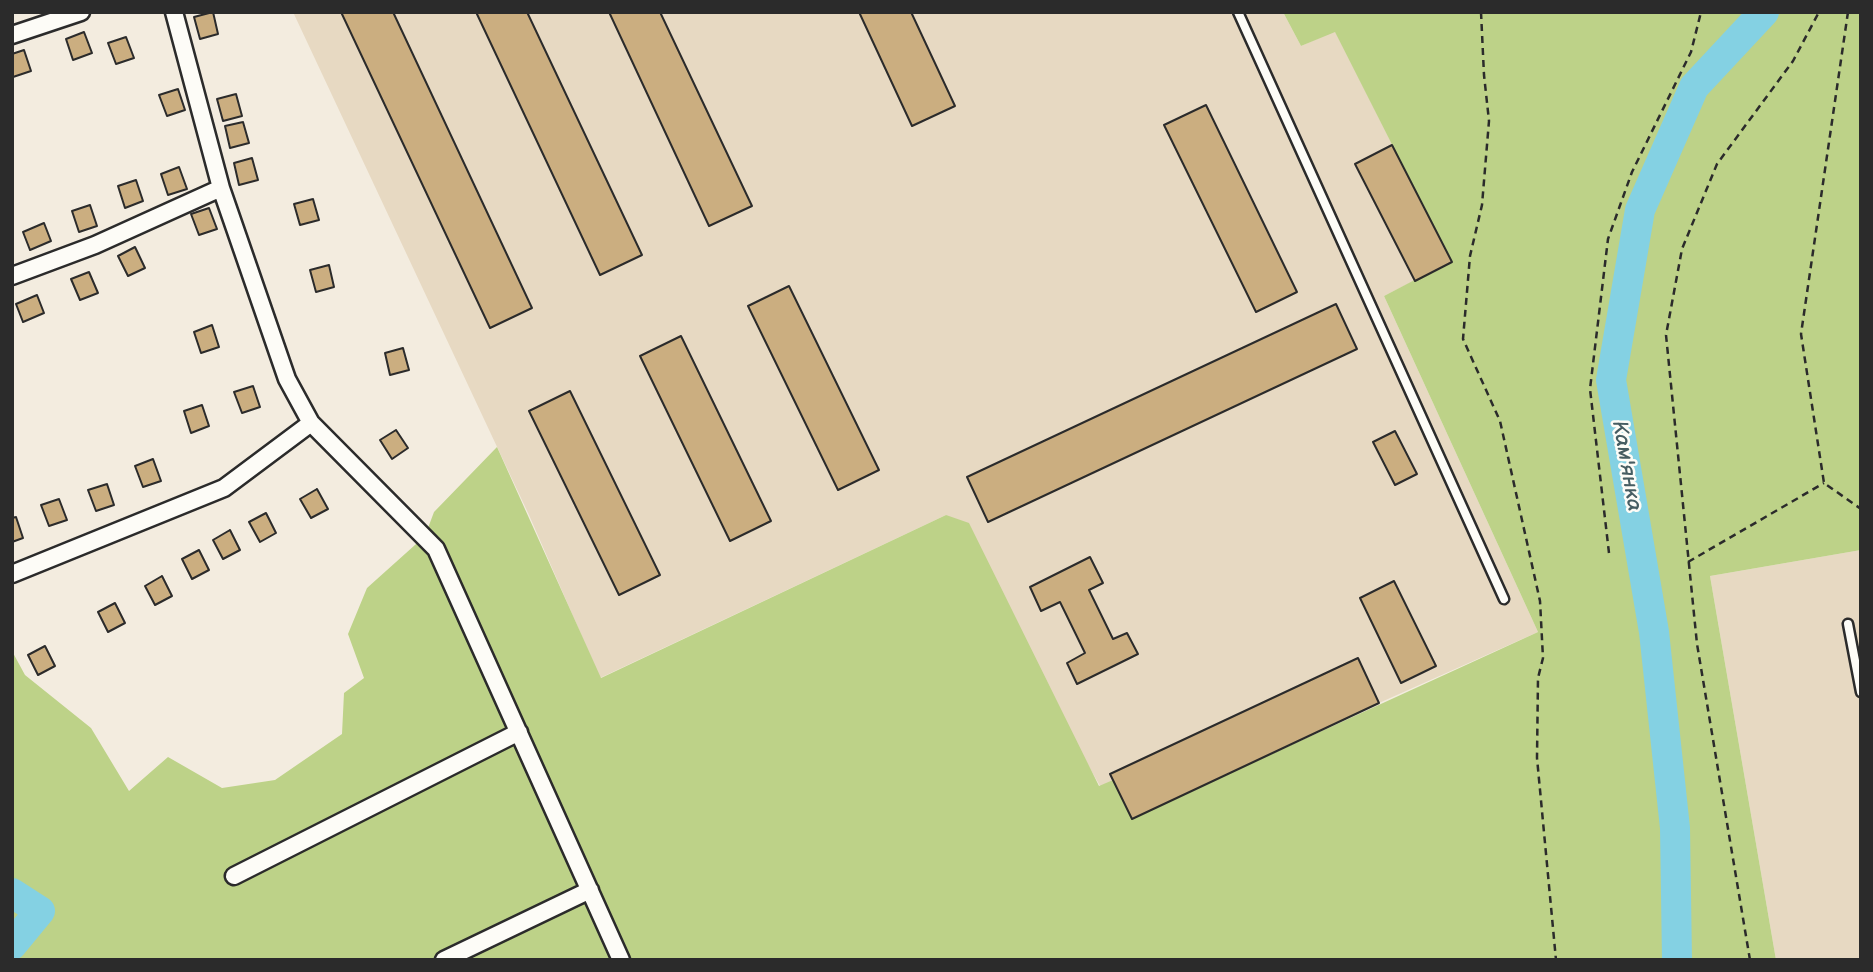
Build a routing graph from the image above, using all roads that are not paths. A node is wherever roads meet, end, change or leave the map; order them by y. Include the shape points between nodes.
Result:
1 (81, 12) edge
2 (174, 12) edge
3 (1238, 12) edge
4 (12, 35) edge
5 (221, 188) junction
6 (12, 276) edge
7 (311, 423) junction
8 (12, 574) edge
9 (1504, 599) dead end
10 (1847, 624) dead end
11 (1861, 692) edge
12 (519, 732) junction
13 (234, 876) dead end
14 (590, 890) junction
15 (444, 960) edge
16 (621, 960) edge

1 - 4 street
2 - 5 street
3 - 9 lane
5 - 6 street via 95,245
5 - 7 street via 287,379
7 - 8 street via 224,488
7 - 12 street via 436,549
10 - 11 lane
12 - 13 street
12 - 14 street
14 - 15 street
14 - 16 street

